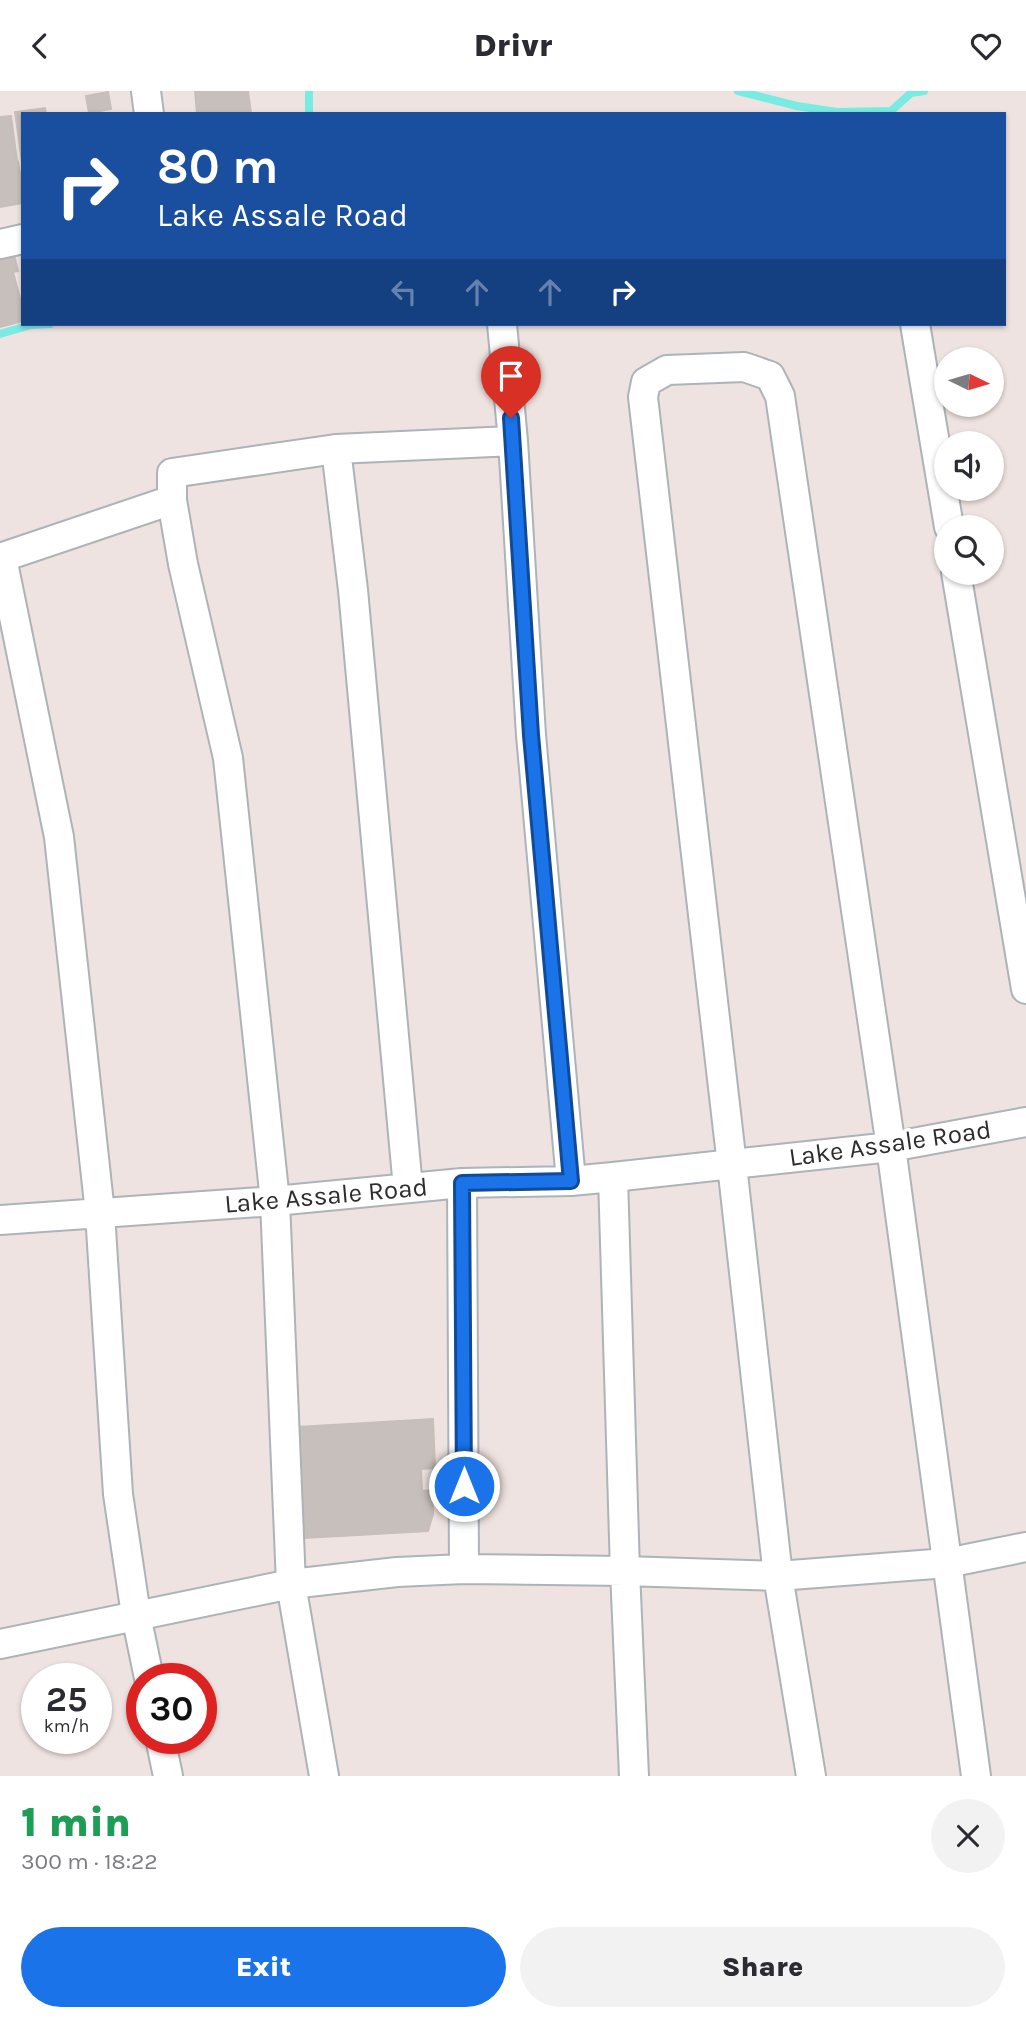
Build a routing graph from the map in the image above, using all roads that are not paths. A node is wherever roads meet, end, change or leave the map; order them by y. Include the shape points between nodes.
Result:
1 (146, 91) edge
2 (149, 112) edge
3 (21, 239) edge
4 (0, 244) edge
5 (502, 326) edge
6 (915, 326) edge
7 (513, 441) junction
8 (335, 449) junction
9 (172, 500) junction
10 (946, 515) edge
11 (1, 558) edge
12 (958, 585) edge
13 (1026, 989) edge
14 (1026, 1122) edge
15 (891, 1147) junction
16 (733, 1165) junction
17 (613, 1177) junction
18 (571, 1181) junction
19 (462, 1183) junction
20 (408, 1188) junction
21 (275, 1201) junction
22 (100, 1213) junction
23 (0, 1220) edge
24 (1026, 1547) edge
25 (947, 1563) junction
26 (464, 1569) junction
27 (625, 1571) junction
28 (778, 1576) junction
29 (291, 1584) junction
30 (136, 1615) junction
31 (0, 1644) edge
32 (146, 1663) edge
33 (163, 1754) edge
34 (168, 1776) edge
35 (324, 1776) edge
36 (634, 1776) edge
37 (811, 1776) edge
38 (976, 1776) edge

1 - 2 street
3 - 4 street
5 - 7 street
6 - 10 street
7 - 8 street
7 - 18 street via 531,735
8 - 9 street via 172,473
8 - 20 street via 353,590
9 - 11 street
9 - 21 street via 228,758
11 - 22 street via 59,837
12 - 13 street
14 - 15 street, Lake Assale Road
15 - 16 street, Lake Assale Road
15 - 16 street via 780,396 770,376 744,367 667,370 646,382 643,397
15 - 25 street
16 - 17 street, Lake Assale Road
16 - 28 street
17 - 18 street, Lake Assale Road
17 - 27 street
18 - 19 street, Lake Assale Road
19 - 20 street, Lake Assale Road
19 - 26 street
20 - 21 street, Lake Assale Road
21 - 22 street, Lake Assale Road
21 - 29 street
22 - 23 street, Lake Assale Road
22 - 30 street via 118,1494
24 - 25 street
25 - 28 street
25 - 38 street
26 - 27 street
26 - 29 street
27 - 28 street
27 - 36 street
28 - 37 street
29 - 30 street
29 - 35 street
30 - 31 street
30 - 32 street
33 - 34 street

